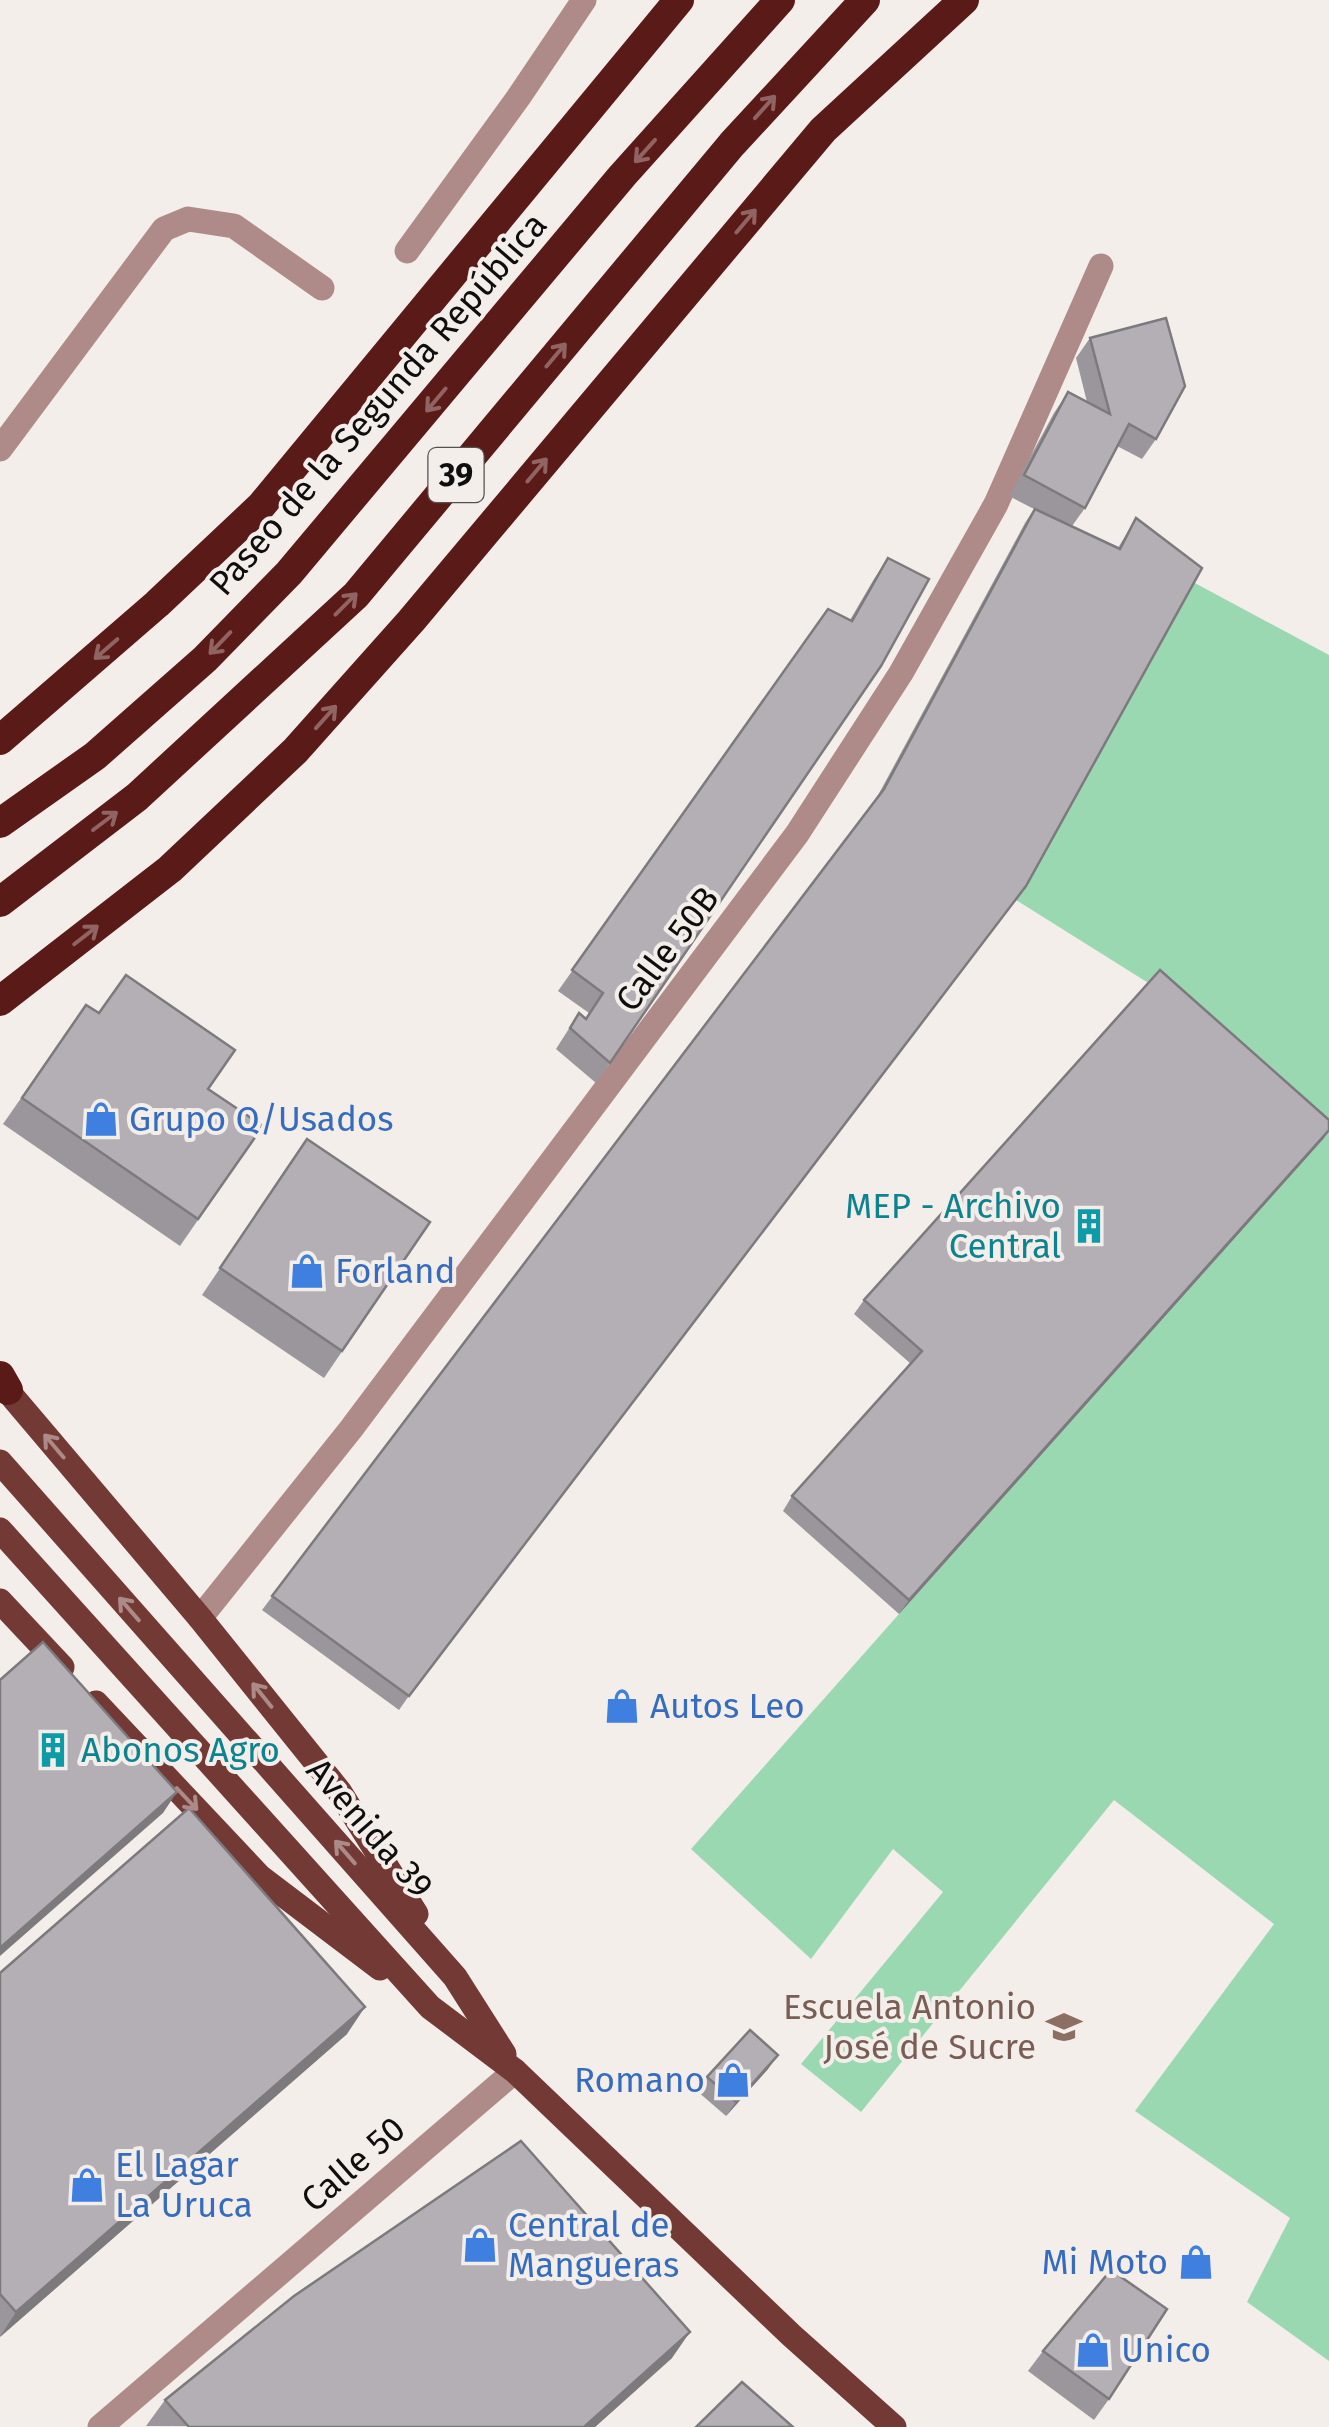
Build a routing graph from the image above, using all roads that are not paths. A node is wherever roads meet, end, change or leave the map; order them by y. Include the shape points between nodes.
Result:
1 (584, 0) edge
2 (679, 0) edge
3 (780, 0) edge
4 (865, 0) edge
5 (964, 0) edge
6 (407, 251) dead end
7 (1101, 266) dead end
8 (322, 288) dead end
9 (0, 448) edge
10 (0, 740) edge
11 (0, 823) edge
12 (0, 902) edge
13 (3, 1002) edge
14 (3, 1383) edge
15 (0, 1462) edge
16 (0, 1530) edge
17 (0, 1601) edge
18 (200, 1618) junction
19 (456, 1978) junction
20 (430, 2007) junction
21 (514, 2071) junction
22 (100, 2427) edge
23 (894, 2427) edge

1 - 6 street
2 -> 10 highway via 261,506
3 -> 11 highway, Paseo de la Segunda República / 39 via 622,176 289,573 95,756
12 -> 4 highway, 39 via 136,798 356,596 732,144
13 -> 5 highway via 170,869 295,752 822,130
7 - 18 street, Calle 50B via 996,504 901,673 797,834 351,1430
8 - 9 street via 234,226 188,219 164,228
18 -> 14 main road
19 -> 15 main road, Avenida 39
16 - 20 main road, Avenida 39
17 -> 20 main road via 260,1877
19 -> 18 main road via 339,1791
19 - 21 main road, Avenida 39
20 - 21 main road, Avenida 39
21 - 22 street, Calle 50
21 - 23 main road, Avenida 39

